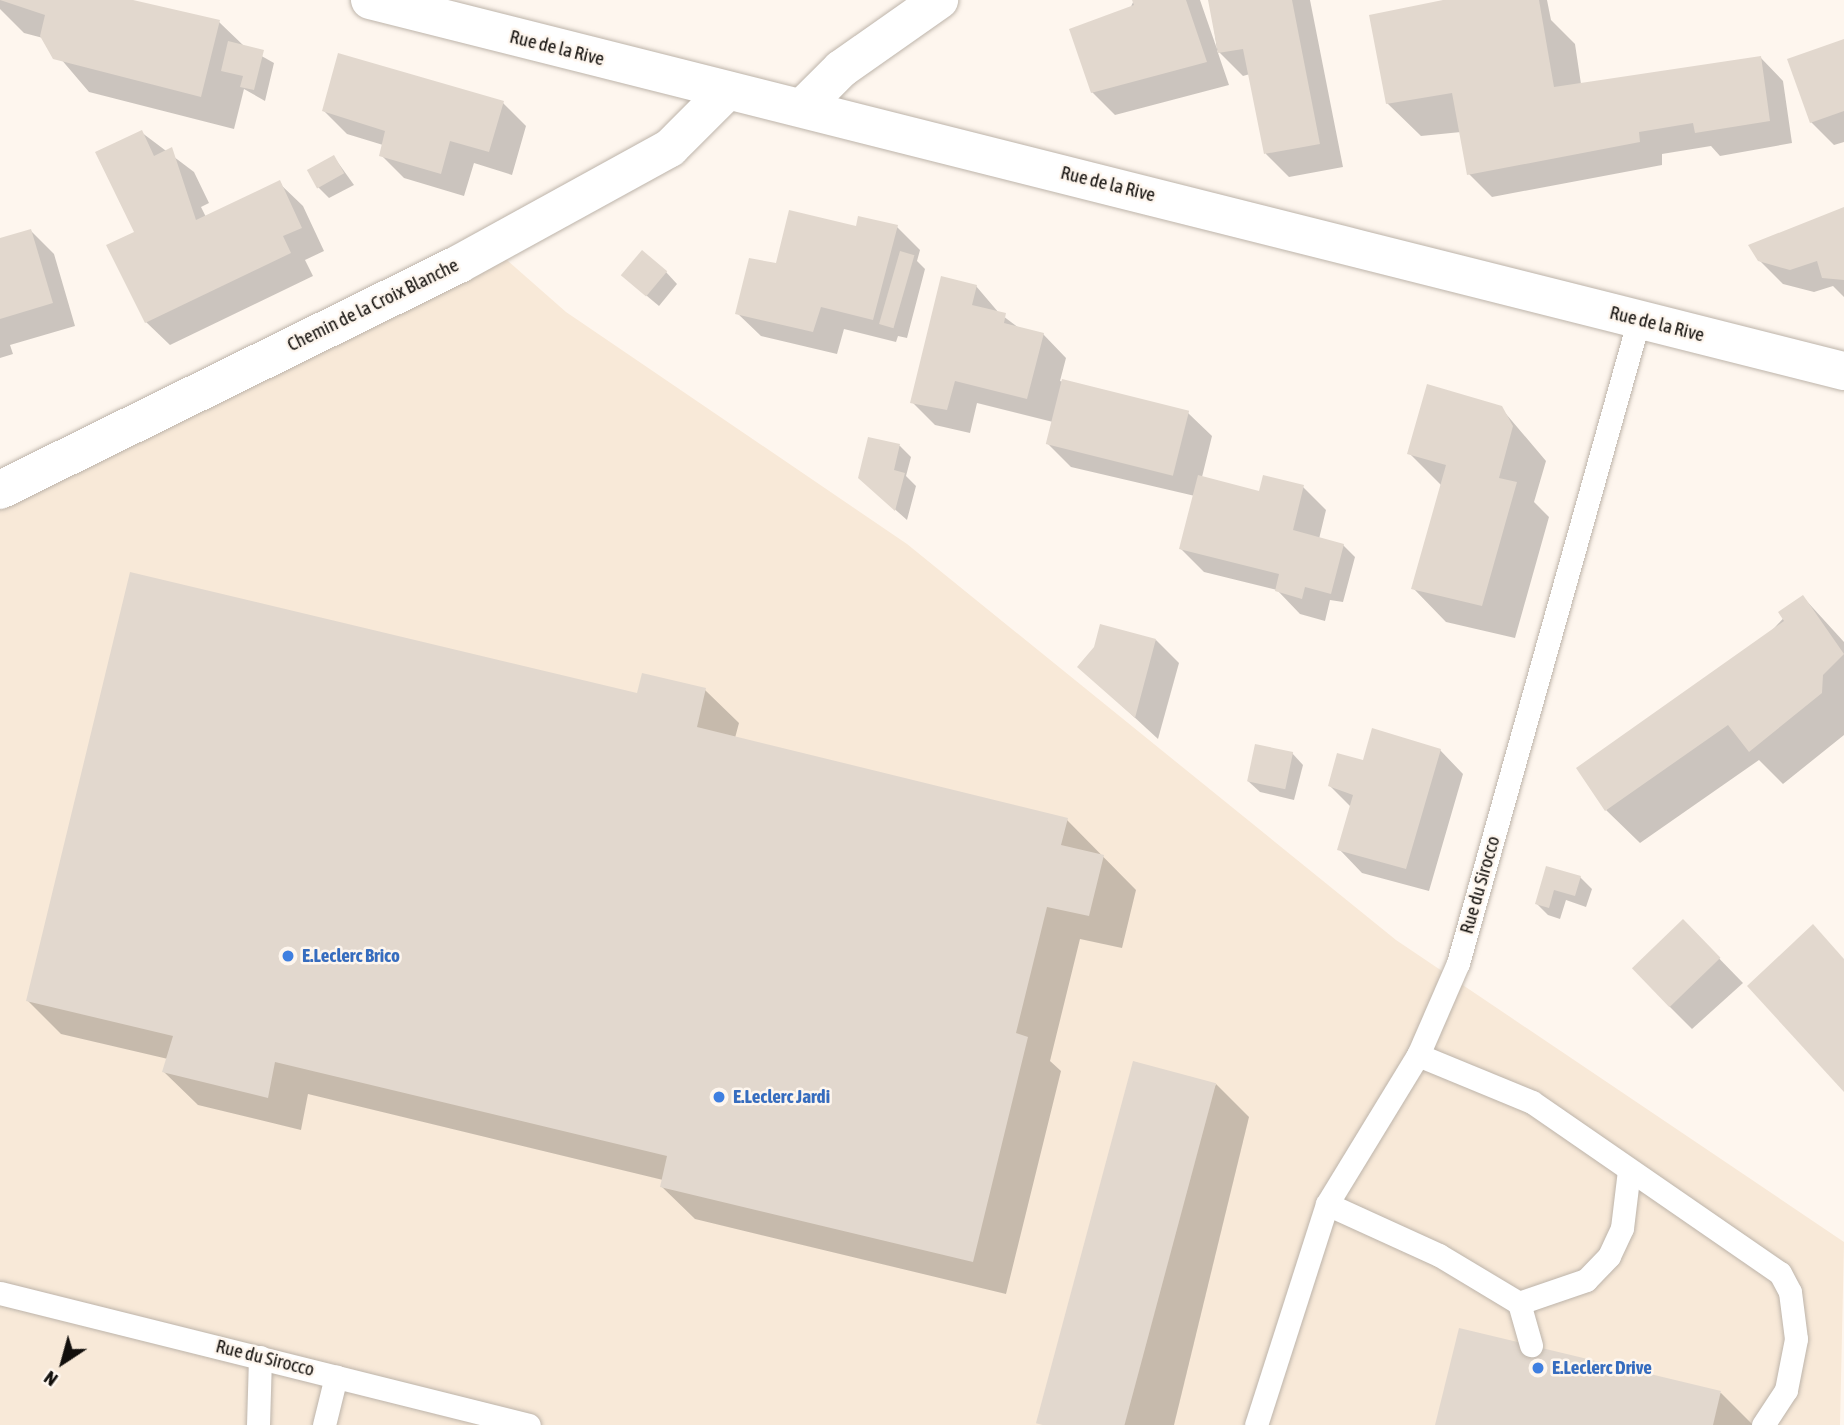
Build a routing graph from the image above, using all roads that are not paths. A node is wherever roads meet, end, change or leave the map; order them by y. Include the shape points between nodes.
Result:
1 (370, 0) edge
2 (939, 0) edge
3 (727, 91) junction
4 (802, 108) junction
5 (1639, 319) junction
6 (1844, 371) edge
7 (0, 490) edge
8 (1418, 1055) junction
9 (1629, 1170) junction
10 (1327, 1204) junction
11 (0, 1293) edge
12 (1519, 1303) junction
13 (1531, 1345) dead end
14 (260, 1357) junction
15 (336, 1376) junction
16 (258, 1425) edge
17 (324, 1425) edge
18 (529, 1425) edge
19 (1256, 1425) edge
20 (1763, 1425) edge

1 - 3 street, Rue de la Rive
2 - 4 street via 841,69
3 - 4 street, Rue de la Rive
3 - 7 street, Chemin de la Croix Blanche via 670,148 459,264
4 - 5 street, Rue de la Rive
5 - 6 street, Rue de la Rive
5 - 8 lane, Rue du Sirocco via 1458,963
8 - 9 lane via 1532,1102
8 - 10 lane, Rue du Sirocco
9 - 12 lane via 1622,1228 1609,1256 1586,1280
9 - 20 lane via 1780,1273 1790,1292 1796,1339 1786,1390
10 - 12 lane via 1439,1255
10 - 19 lane, Rue du Sirocco
11 - 14 lane, Rue du Sirocco
12 - 13 lane
14 - 15 lane, Rue du Sirocco
14 - 16 lane
15 - 17 lane
15 - 18 lane, Rue du Sirocco

